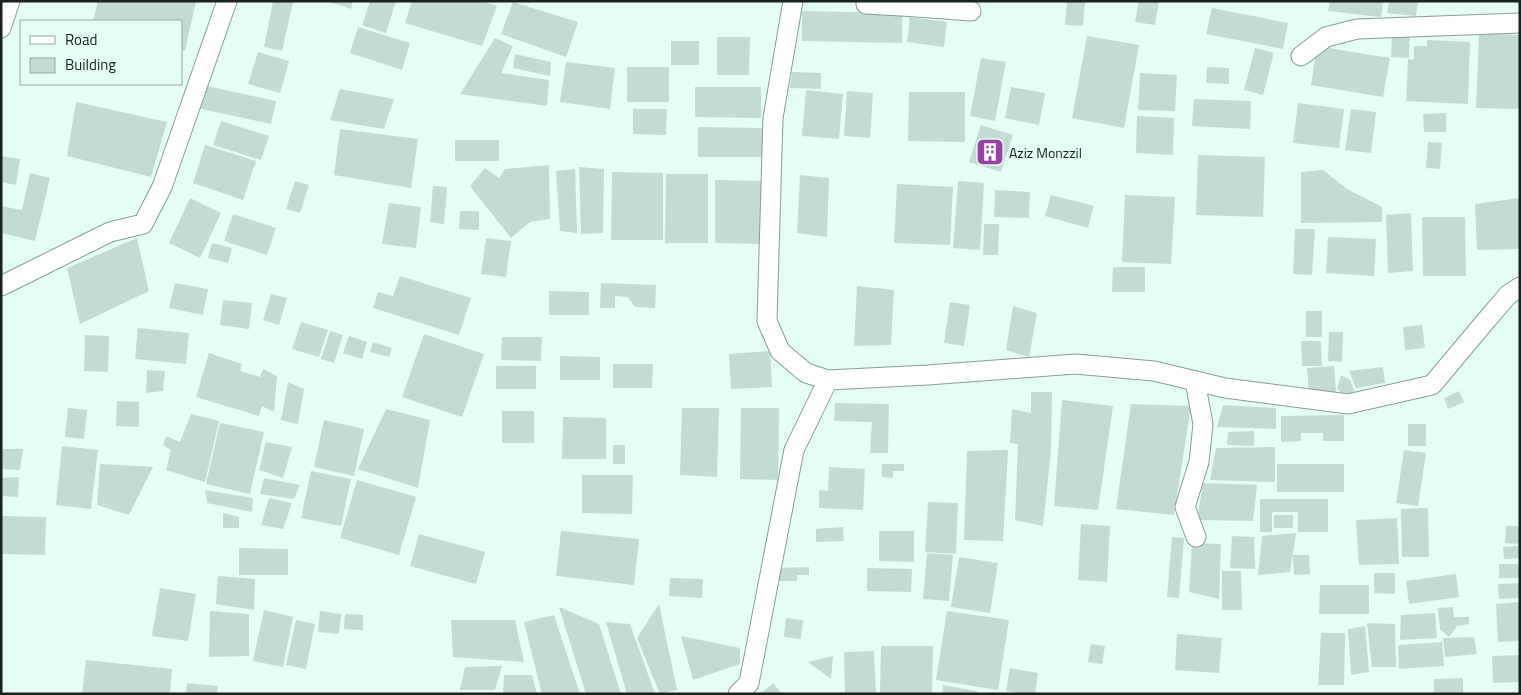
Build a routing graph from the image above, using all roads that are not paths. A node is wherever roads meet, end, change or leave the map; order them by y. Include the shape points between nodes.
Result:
1 (10, 1) edge
2 (227, 1) edge
3 (793, 1) edge
4 (866, 4) dead end
5 (919, 4) edge
6 (971, 11) dead end
7 (1520, 23) edge
8 (1, 28) edge
9 (1301, 56) dead end
10 (1, 286) edge
11 (1520, 287) edge
12 (828, 380) junction
13 (1195, 381) junction
14 (1196, 537) dead end
15 (738, 694) edge

1 - 8 street
2 - 10 street via 162,187 143,224 110,232
3 - 12 street via 773,118 767,321 780,351 806,372
4 - 5 street
5 - 6 street
7 - 9 street via 1357,29 1326,37
11 - 13 street via 1508,295 1432,385 1348,404
12 - 13 street via 1075,364 1154,371
12 - 15 street via 794,450 749,683
13 - 14 street via 1204,424 1199,462 1185,507

